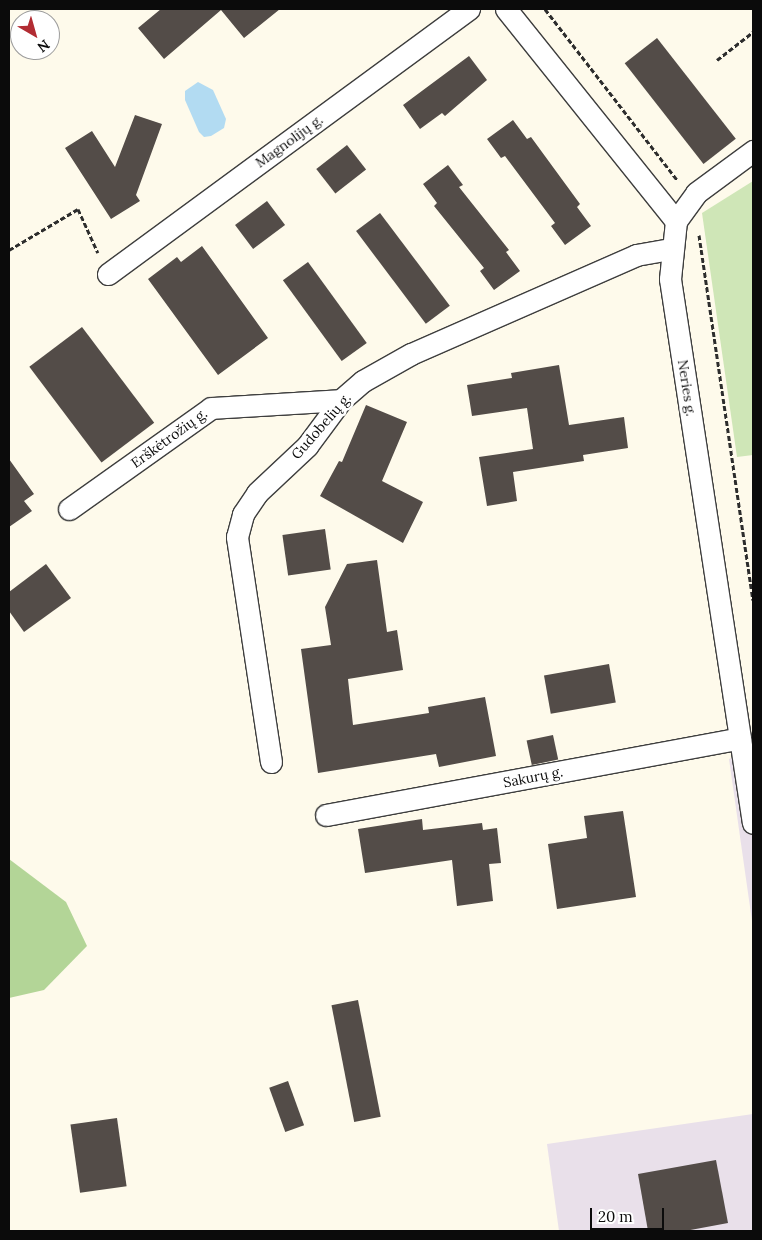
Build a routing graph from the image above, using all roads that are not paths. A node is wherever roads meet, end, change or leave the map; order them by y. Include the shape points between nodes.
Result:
1 (469, 9) edge
2 (506, 9) edge
3 (753, 151) edge
4 (676, 221) junction
5 (671, 249) junction
6 (108, 274) road end
7 (340, 400) junction
8 (70, 509) dead end
9 (740, 738) junction
10 (271, 762) dead end
11 (326, 816) dead end
12 (753, 823) edge

1 - 6 street, Magnolijų g.
2 - 4 street
3 - 4 street via 690,200
4 - 5 street, Neries g.
5 - 7 street, Gudobelių g. via 636,255 411,354 363,381
5 - 9 street, Neries g. via 670,279
7 - 8 street, Erškėtrožių g. via 211,408
7 - 10 street, Gudobelių g. via 307,446 257,493 243,514 237,537
9 - 11 street, Sakurų g.
9 - 12 street, Neries g.

